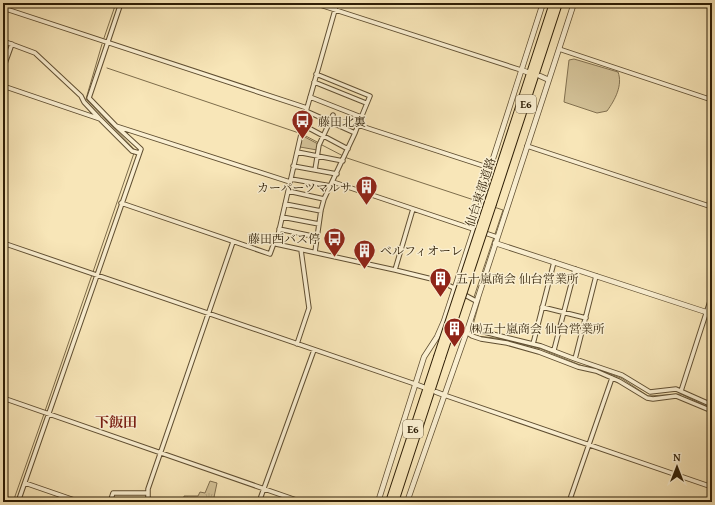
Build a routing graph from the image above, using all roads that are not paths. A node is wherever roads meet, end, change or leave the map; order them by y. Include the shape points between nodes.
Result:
1 (121, 3) edge
2 (314, 3) edge
3 (337, 3) edge
4 (542, 3) edge
5 (554, 3) edge
6 (559, 3) edge
7 (574, 3) edge
8 (3, 8) edge
9 (335, 10) junction
10 (3, 41) edge
11 (108, 42) junction
12 (12, 44) junction
13 (559, 49) junction
14 (3, 69) edge
15 (521, 70) junction
16 (527, 72) dead end
17 (316, 74) junction
18 (540, 76) dead end
19 (549, 80) junction
20 (314, 82) junction
21 (3, 86) edge
22 (310, 97) junction
23 (712, 100) edge
24 (366, 103) junction
25 (306, 109) junction
26 (333, 115) dead end
27 (361, 117) junction
28 (100, 119) junction
29 (330, 121) junction
30 (303, 124) junction
31 (358, 124) junction
32 (116, 126) junction
33 (355, 133) junction
34 (323, 136) junction
35 (527, 146) junction
36 (348, 149) junction
37 (136, 152) junction
38 (297, 152) junction
39 (318, 157) junction
40 (344, 158) junction
41 (294, 166) junction
42 (490, 168) junction
43 (315, 170) junction
44 (337, 174) junction
45 (290, 181) junction
46 (332, 184) junction
47 (288, 191) junction
48 (324, 199) junction
49 (121, 203) junction
50 (490, 203) junction
51 (285, 204) junction
52 (712, 207) edge
53 (413, 209) junction
54 (320, 211) junction
55 (282, 217) junction
56 (319, 224) junction
57 (279, 229) junction
58 (474, 229) junction
59 (495, 236) junction
60 (317, 237) junction
61 (233, 242) junction
62 (3, 243) edge
63 (495, 243) junction
64 (276, 244) junction
65 (302, 250) junction
66 (315, 252) junction
67 (554, 262) junction
68 (575, 269) junction
69 (395, 270) junction
70 (94, 274) junction
71 (596, 276) junction
72 (455, 288) junction
73 (712, 295) edge
74 (476, 301) junction
75 (542, 307) junction
76 (706, 312) junction
77 (564, 313) junction
78 (208, 314) junction
79 (712, 314) edge
80 (586, 318) junction
81 (468, 330) junction
82 (297, 344) junction
83 (533, 344) junction
84 (314, 350) junction
85 (554, 350) junction
86 (440, 358) junction
87 (575, 359) junction
88 (612, 378) junction
89 (415, 384) junction
90 (423, 387) dead end
91 (681, 391) junction
92 (436, 392) dead end
93 (444, 395) junction
94 (3, 398) edge
95 (712, 405) edge
96 (712, 411) edge
97 (46, 413) junction
98 (589, 445) junction
99 (161, 453) junction
100 (25, 483) junction
101 (712, 487) edge
102 (264, 488) junction
103 (147, 493) junction
104 (18, 502) edge
105 (80, 502) edge
106 (110, 502) edge
107 (148, 502) edge
108 (259, 502) edge
109 (302, 502) edge
110 (378, 502) edge
111 (389, 502) edge
112 (395, 502) edge
113 (407, 502) edge
114 (569, 502) edge

1 - 11 street
2 - 9 street
3 - 9 street
4 - 15 street
5 - 50 highway, 仙台東部道路 / E6
6 - 50 highway, 仙台東部道路 / E6
7 - 13 street
8 - 11 street
9 - 15 street
9 - 17 street
10 - 12 street
11 - 25 street
11 - 32 street via 89,98
12 - 14 street
12 - 28 street via 45,60
13 - 19 street
13 - 23 street
15 - 16 street
15 - 42 street
17 - 20 street
17 - 24 street via 370,96
18 - 19 street
19 - 35 street
20 - 22 street
20 - 24 street
21 - 28 street
22 - 25 street
22 - 27 street
24 - 27 street
25 - 29 street
25 - 30 street
26 - 29 street
27 - 31 street
28 - 37 street
29 - 33 street
29 - 34 street
30 - 34 street
30 - 38 street
31 - 33 street
31 - 42 street
32 - 37 street via 141,149
32 - 45 street
33 - 36 street
34 - 36 street
34 - 39 street
35 - 52 street
35 - 59 street
36 - 40 street
37 - 49 street
38 - 39 street
38 - 41 street
39 - 40 street
39 - 43 street
40 - 44 street
41 - 43 street
41 - 45 street
42 - 58 street
43 - 44 street
44 - 46 street
45 - 46 street
45 - 47 street
46 - 48 street
46 - 53 street
47 - 48 street
47 - 51 street
48 - 54 street
49 - 61 street
49 - 70 street
50 - 86 highway, 仙台東部道路 / E6, bridge
51 - 54 street
51 - 55 street
53 - 58 street
53 - 69 street
54 - 56 street
55 - 56 street
55 - 57 street
56 - 60 street
57 - 60 street
57 - 64 street
58 - 59 street
58 - 72 street
59 - 63 street
60 - 66 street
61 - 64 street via 270,254
61 - 78 street
62 - 70 street
63 - 67 street
63 - 74 street
64 - 65 street
65 - 66 street
65 - 82 street via 309,308
66 - 69 street
67 - 68 street
67 - 75 street
68 - 71 street
68 - 77 street
69 - 72 street via 440,281
70 - 78 street
70 - 97 street
71 - 76 street
71 - 80 street
72 - 74 street
72 - 89 street via 437,337 424,357
73 - 76 street
74 - 81 street
75 - 77 street
75 - 83 street
76 - 79 street
76 - 91 street
77 - 80 street
77 - 85 street
78 - 82 street
78 - 99 street
80 - 87 street
81 - 83 street
81 - 88 street via 472,336 539,352
81 - 93 street
82 - 84 street
83 - 85 street
84 - 89 street
84 - 102 street
85 - 87 street
86 - 111 highway, 仙台東部道路 / E6
86 - 112 highway, 仙台東部道路 / E6
87 - 91 street via 622,375 650,392
88 - 96 street via 647,398 676,396
88 - 98 street
89 - 90 street
89 - 110 street
91 - 95 street
92 - 93 street
93 - 98 street
93 - 113 street
94 - 97 street
97 - 99 street
97 - 100 street
98 - 101 street
98 - 114 street
99 - 102 street
99 - 103 street
100 - 104 street
100 - 105 street
102 - 108 street
102 - 109 street
103 - 106 street via 114,493
103 - 107 street

